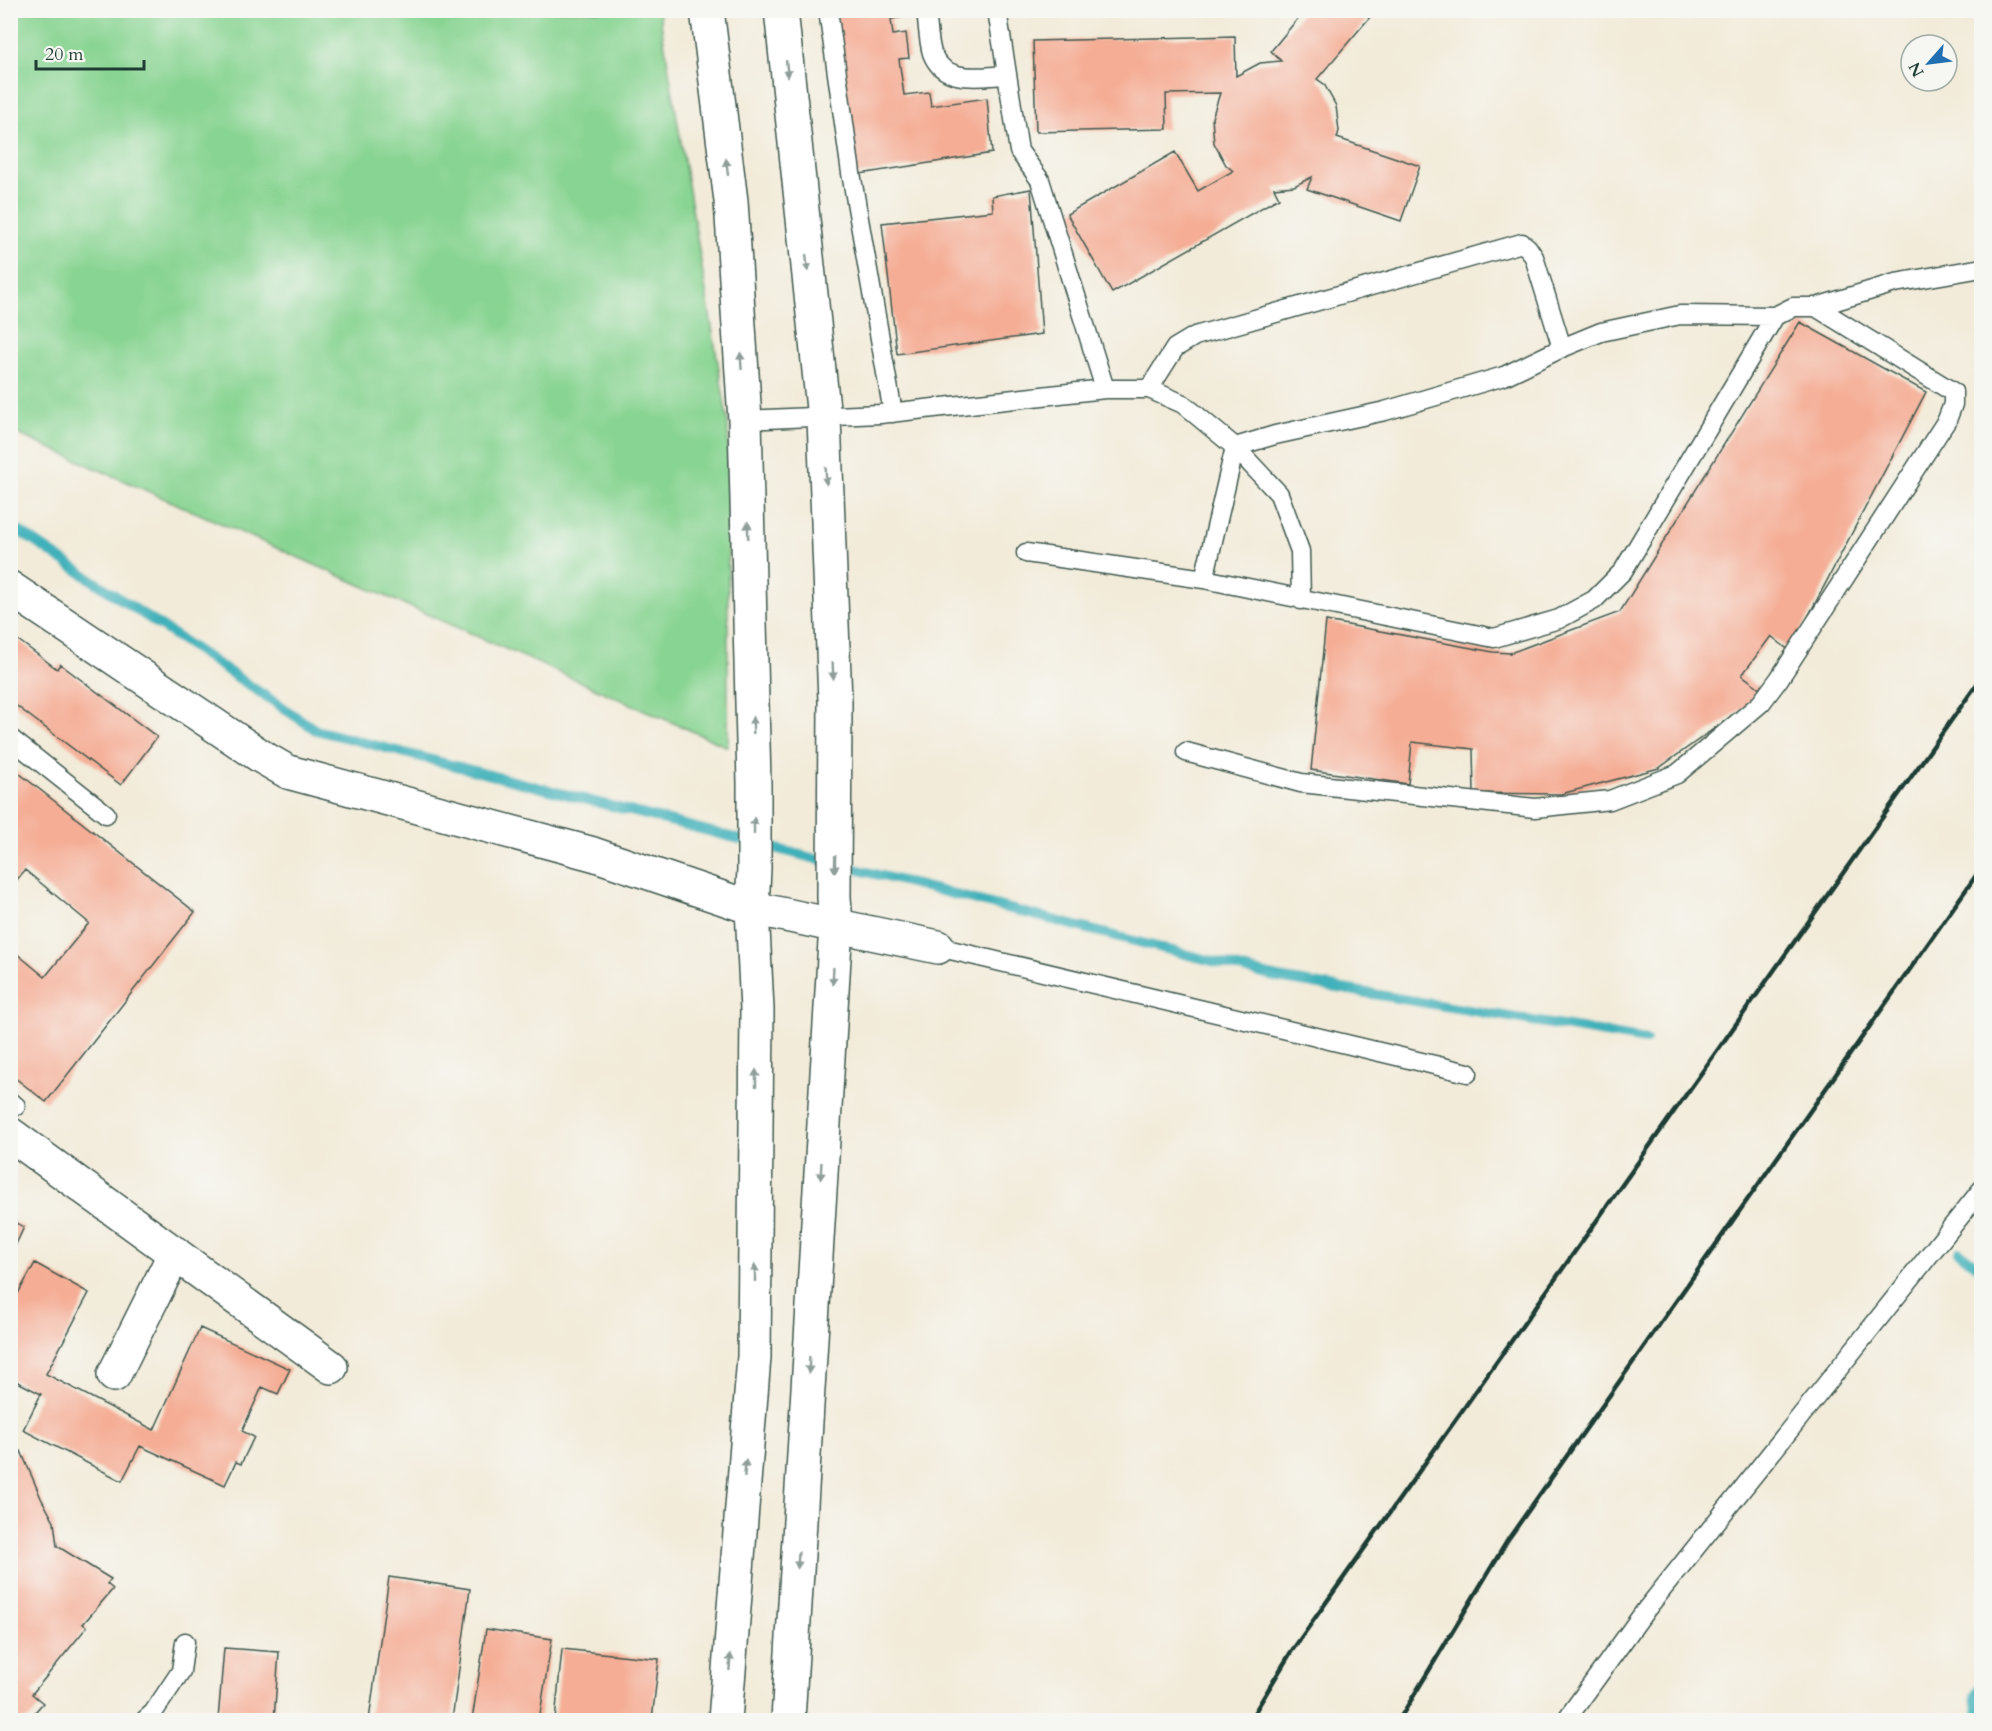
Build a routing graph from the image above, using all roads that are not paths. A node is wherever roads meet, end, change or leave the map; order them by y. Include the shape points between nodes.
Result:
1 (707, 10) edge
2 (781, 10) edge
3 (828, 10) edge
4 (926, 10) edge
5 (997, 10) edge
6 (1007, 75) junction
7 (1982, 268) edge
8 (1816, 307) junction
9 (1775, 316) junction
10 (1562, 348) junction
11 (1105, 389) junction
12 (1149, 389) junction
13 (893, 413) junction
14 (824, 418) junction
15 (745, 420) junction
16 (1235, 447) junction
17 (1026, 553) dead end
18 (1204, 579) junction
19 (10, 588) edge
20 (1301, 600) junction
21 (10, 738) edge
22 (1186, 752) dead end
23 (106, 814) dead end
24 (752, 908) junction
25 (835, 911) junction
26 (938, 947) joint
27 (1468, 1072) dead end
28 (12, 1114) edge
29 (1982, 1189) edge
30 (175, 1253) junction
31 (331, 1366) dead end
32 (114, 1375) dead end
33 (185, 1642) dead end
34 (145, 1720) edge
35 (726, 1720) edge
36 (788, 1720) edge
37 (1566, 1720) edge

15 -> 1 street via 731,201
2 -> 14 street
3 - 13 lane via 851,173
4 - 6 lane via 932,52 945,71 962,77
5 - 6 lane
6 - 11 lane via 1019,151 1040,180
7 - 8 lane via 1895,283
8 - 9 lane via 1793,307
8 - 22 lane via 1953,392 1953,404 1947,420 1779,679 1761,703 1677,774 1610,800 1534,808 1301,783
9 - 10 lane via 1680,315 1601,332
9 - 20 lane via 1623,570 1594,600 1559,619 1494,638
10 - 12 lane via 1534,256 1522,243 1195,336 1175,348
10 - 16 lane via 1504,376 1385,411
11 - 12 lane
11 - 13 lane
12 - 16 lane via 1183,405
13 - 14 lane
14 - 15 lane
14 -> 25 street via 835,701
24 -> 15 street via 754,783
16 - 18 lane
16 - 20 lane via 1279,494 1300,551
17 - 18 lane
18 - 20 lane
19 - 24 street via 288,772 593,854
21 - 23 lane
24 - 25 street
35 -> 24 street via 754,1357 757,1010
25 - 26 street
25 -> 36 street
26 - 27 lane
28 - 30 street
29 - 37 lane via 1645,1611
30 - 31 street
30 - 32 street
33 - 34 lane via 181,1671

